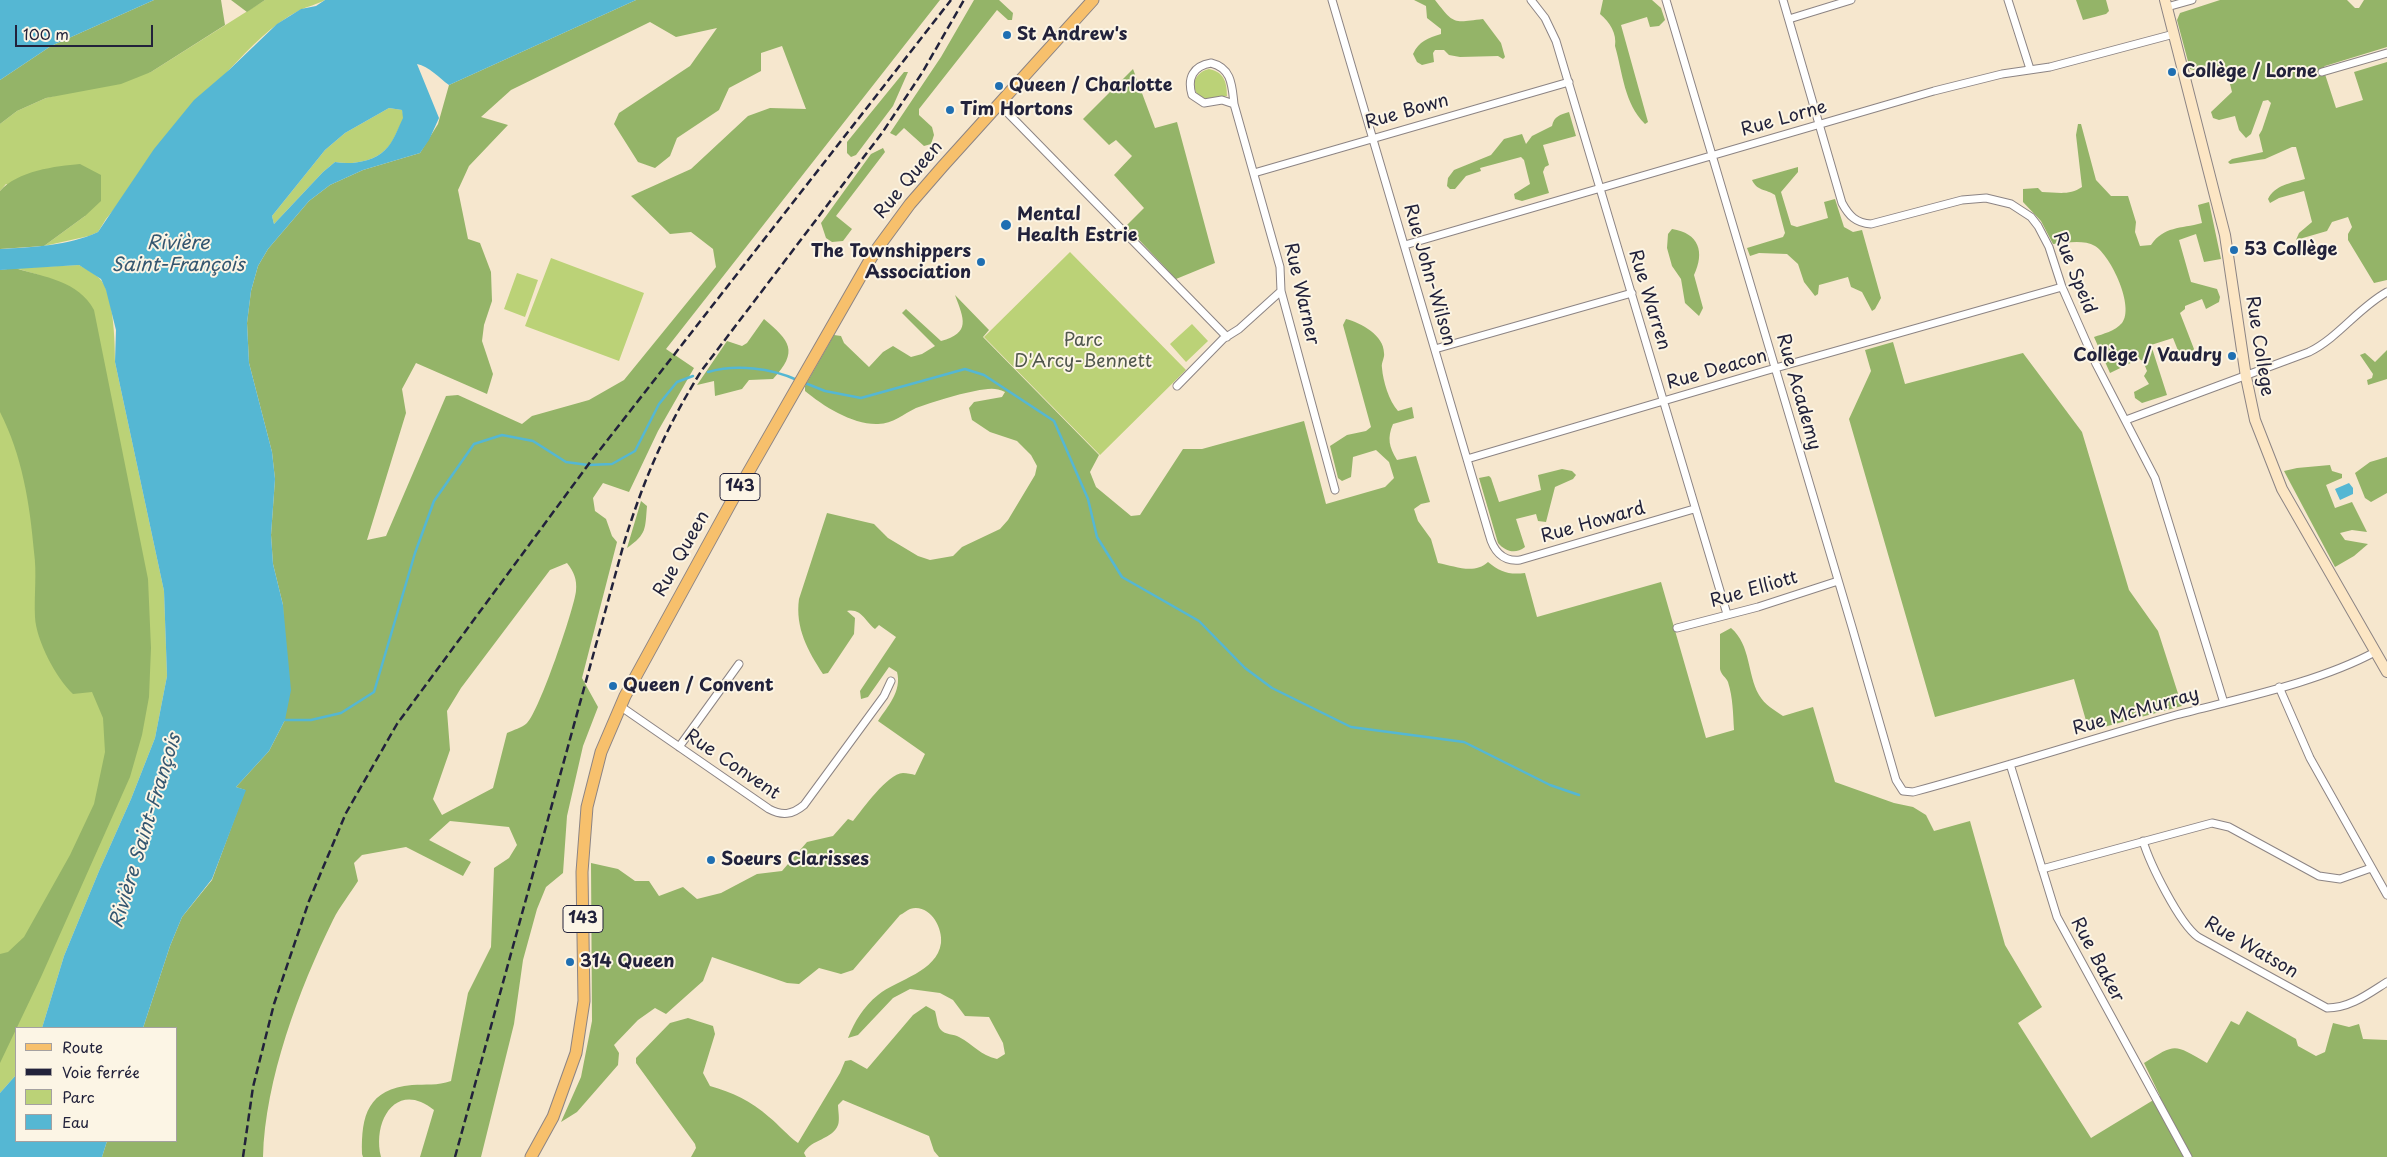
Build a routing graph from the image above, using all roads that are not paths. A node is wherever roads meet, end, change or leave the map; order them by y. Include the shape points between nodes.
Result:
1 (1093, 0) edge
2 (1332, 0) edge
3 (1532, 0) edge
4 (1666, 0) edge
5 (1783, 0) edge
6 (1851, 0) edge
7 (2008, 0) edge
8 (2192, 0) edge
9 (2166, 4) edge
10 (1789, 18) junction
11 (2174, 34) junction
12 (2387, 53) edge
13 (2030, 69) junction
14 (2322, 72) dead end
15 (1569, 82) junction
16 (1000, 104) junction
17 (1234, 104) junction
18 (1819, 124) junction
19 (1373, 137) junction
20 (1712, 154) junction
21 (1254, 173) junction
22 (1600, 187) junction
23 (1404, 245) junction
24 (2062, 287) junction
25 (1282, 291) junction
26 (2387, 292) edge
27 (1632, 293) junction
28 (1227, 337) junction
29 (1435, 350) junction
30 (1776, 368) junction
31 (2246, 377) junction
32 (1176, 386) dead end
33 (1665, 401) junction
34 (2126, 420) junction
35 (1467, 459) junction
36 (1335, 490) dead end
37 (1694, 509) junction
38 (1501, 556) joint
39 (1838, 581) junction
40 (1727, 614) junction
41 (1678, 628) dead end
42 (2375, 652) junction
43 (739, 664) dead end
44 (2387, 672) edge
45 (891, 681) dead end
46 (2279, 687) junction
47 (2224, 703) junction
48 (620, 706) junction
49 (679, 747) junction
50 (2010, 764) junction
51 (1903, 791) joint
52 (2142, 841) junction
53 (2371, 868) junction
54 (2042, 869) junction
55 (2387, 895) edge
56 (2387, 982) edge
57 (531, 1157) edge
58 (2188, 1157) edge

1 - 16 main road, Rue Queen / 143
2 - 19 street, Rue John-Wilson
3 - 15 street, Rue Warren via 1553,32
4 - 20 street, Rue Academy
5 - 10 street, Rue Speid
6 - 10 street
7 - 13 street
8 - 9 street
9 - 11 street, Rue College
10 - 18 street, Rue Speid
11 - 13 street, Rue Lorne via 2060,65
11 - 31 street, Rue College via 2225,235
12 - 14 street
13 - 18 street, Rue Lorne via 1956,85
15 - 19 street, Rue Bown
15 - 22 street, Rue Warren
16 - 28 street
16 - 48 main road, Rue Queen / 143 via 918,194 874,253 661,626
17 - 17 street, Rue Warner via 1222,100 1204,103 1195,99 1189,82 1193,72 1205,64 1222,67 1230,76
17 - 21 street, Rue Warner
18 - 20 street, Rue Lorne
18 - 24 street, Rue Speid via 1842,203 1853,219 1871,224 1962,200 1998,200 2021,210 2038,226 2047,242
19 - 21 street, Rue Bown
19 - 23 street, Rue John-Wilson
20 - 22 street, Rue Lorne via 1653,174
20 - 30 street, Rue Academy
21 - 25 street, Rue Warner via 1280,266
22 - 23 street, Rue Lorne
22 - 27 street, Rue Warren
23 - 29 street, Rue John-Wilson
24 - 30 street, Rue Deacon
24 - 34 street, Rue Speid via 2096,364
25 - 28 street
25 - 36 street, Rue Warner
26 - 31 street via 2328,341
27 - 29 street
27 - 33 street, Rue Warren
28 - 32 street
29 - 35 street, Rue John-Wilson
30 - 33 street, Rue Deacon
30 - 39 street, Rue Academy
31 - 34 street
31 - 42 street, Rue College via 2255,420 2280,483
33 - 35 street, Rue Deacon
33 - 37 street, Rue Warren
34 - 47 street, Rue Speid via 2160,492
35 - 38 street, Rue John-Wilson via 1492,544
37 - 38 street, Rue Howard via 1520,560 1512,561
37 - 40 street, Rue Warren
39 - 40 street, Rue Elliott
39 - 51 street, Rue Academy via 1896,780
40 - 41 street, Rue Elliott
42 - 44 street, Rue College
42 - 46 street, Rue McMurray via 2337,670
43 - 49 street
45 - 49 street, Rue Convent via 884,696 808,800 790,814 769,809
46 - 47 street, Rue McMurray
46 - 53 street via 2310,758
47 - 50 street, Rue McMurray
48 - 49 street, Rue Convent
48 - 57 main road, Rue Queen / 143 via 601,752 587,807 582,872 584,1001 578,1044 563,1094
50 - 51 street, Rue McMurray via 1913,792
50 - 54 street, Rue Baker
52 - 53 street via 2203,824 2220,823 2319,876 2340,879
52 - 54 street
52 - 56 street, Rue Watson via 2186,923 2198,937 2327,1008 2354,1002
53 - 55 street
54 - 58 street, Rue Baker via 2063,930

